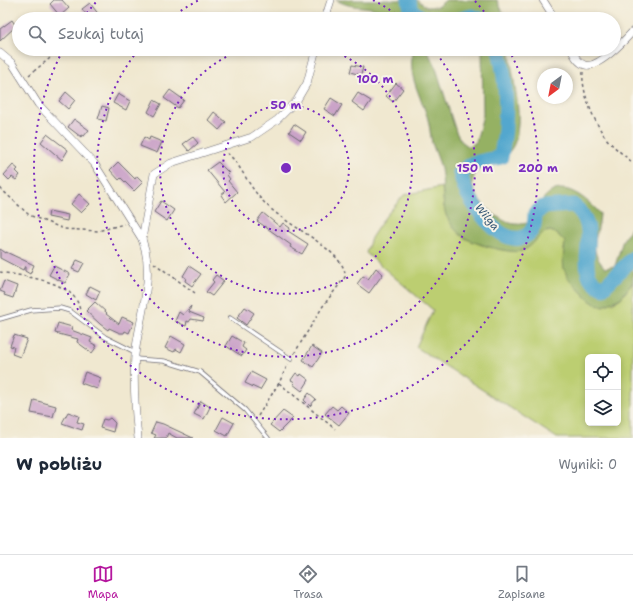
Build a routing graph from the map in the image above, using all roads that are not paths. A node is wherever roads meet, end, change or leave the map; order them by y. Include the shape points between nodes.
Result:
1 (331, 0) edge
2 (543, 0) edge
3 (327, 12) edge
4 (551, 12) edge
5 (633, 30) edge
6 (621, 41) edge
7 (0, 53) edge
8 (314, 56) edge
9 (575, 56) edge
10 (605, 56) edge
11 (142, 239) junction
12 (230, 318) dead end
13 (0, 319) edge
14 (135, 356) junction
15 (291, 359) road end
16 (138, 438) edge
17 (268, 438) edge

1 - 3 street
2 - 4 street
5 - 6 street
7 - 11 street via 12,63 38,104 94,163
8 - 11 street via 307,83 297,100 278,120 252,137 171,163 154,174
9 - 10 street via 584,65 591,66
11 - 14 street via 149,271
12 - 15 lane
13 - 14 lane via 43,308 60,308 70,311
14 - 16 street via 134,400
14 - 17 lane via 164,361 200,372 245,410

